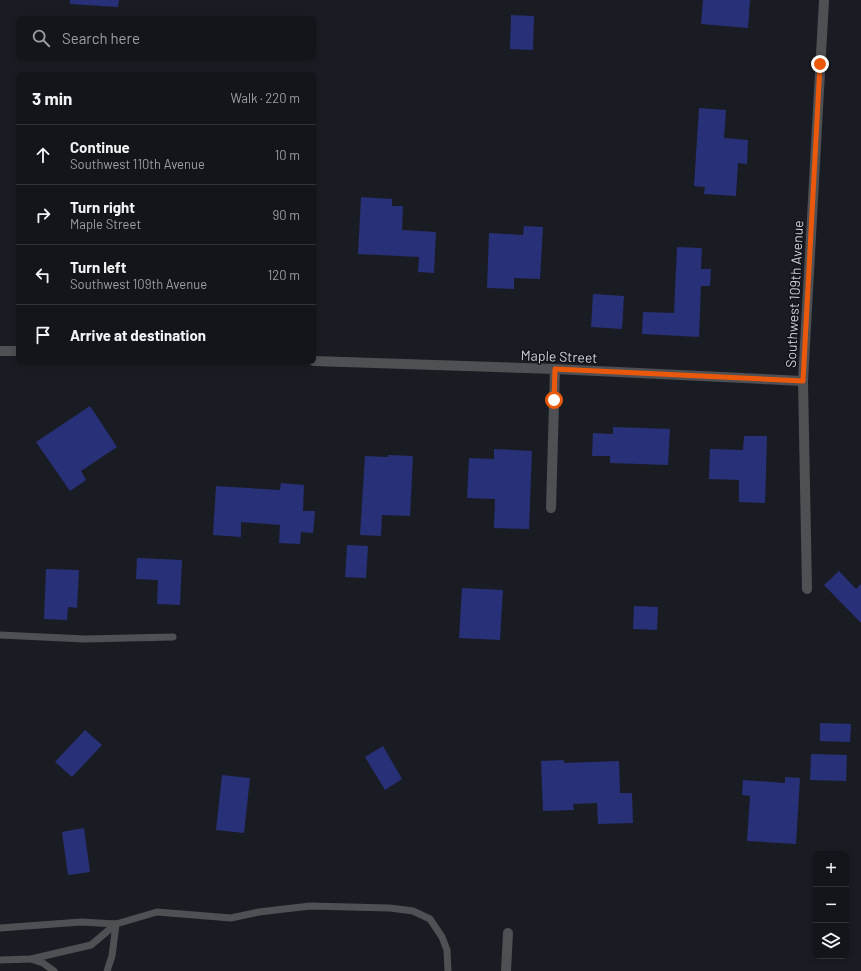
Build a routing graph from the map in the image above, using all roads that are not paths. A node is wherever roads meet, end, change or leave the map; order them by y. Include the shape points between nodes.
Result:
1 (824, 0) edge
2 (0, 351) edge
3 (16, 351) edge
4 (316, 361) edge
5 (555, 369) junction
6 (803, 381) junction
7 (551, 508) dead end
8 (807, 589) dead end
9 (0, 635) edge
10 (173, 637) dead end
11 (116, 924) junction
12 (0, 928) edge
13 (510, 938) dead end
14 (31, 959) junction
15 (0, 960) edge
16 (54, 971) edge
17 (107, 971) edge
18 (448, 971) edge
19 (506, 971) edge

1 - 6 street, Southwest 109th Avenue
2 - 3 street
4 - 5 street, Maple Street
5 - 6 street, Maple Street
5 - 7 street
6 - 8 street, Southwest 109th Avenue
9 - 10 lane via 85,638
11 - 12 lane via 81,922
11 - 14 lane via 91,945
11 - 17 lane via 112,956
11 - 18 lane via 157,912 231,918 310,906 413,911 430,919 442,937 447,950
13 - 19 street
14 - 15 lane
14 - 16 lane via 43,963

